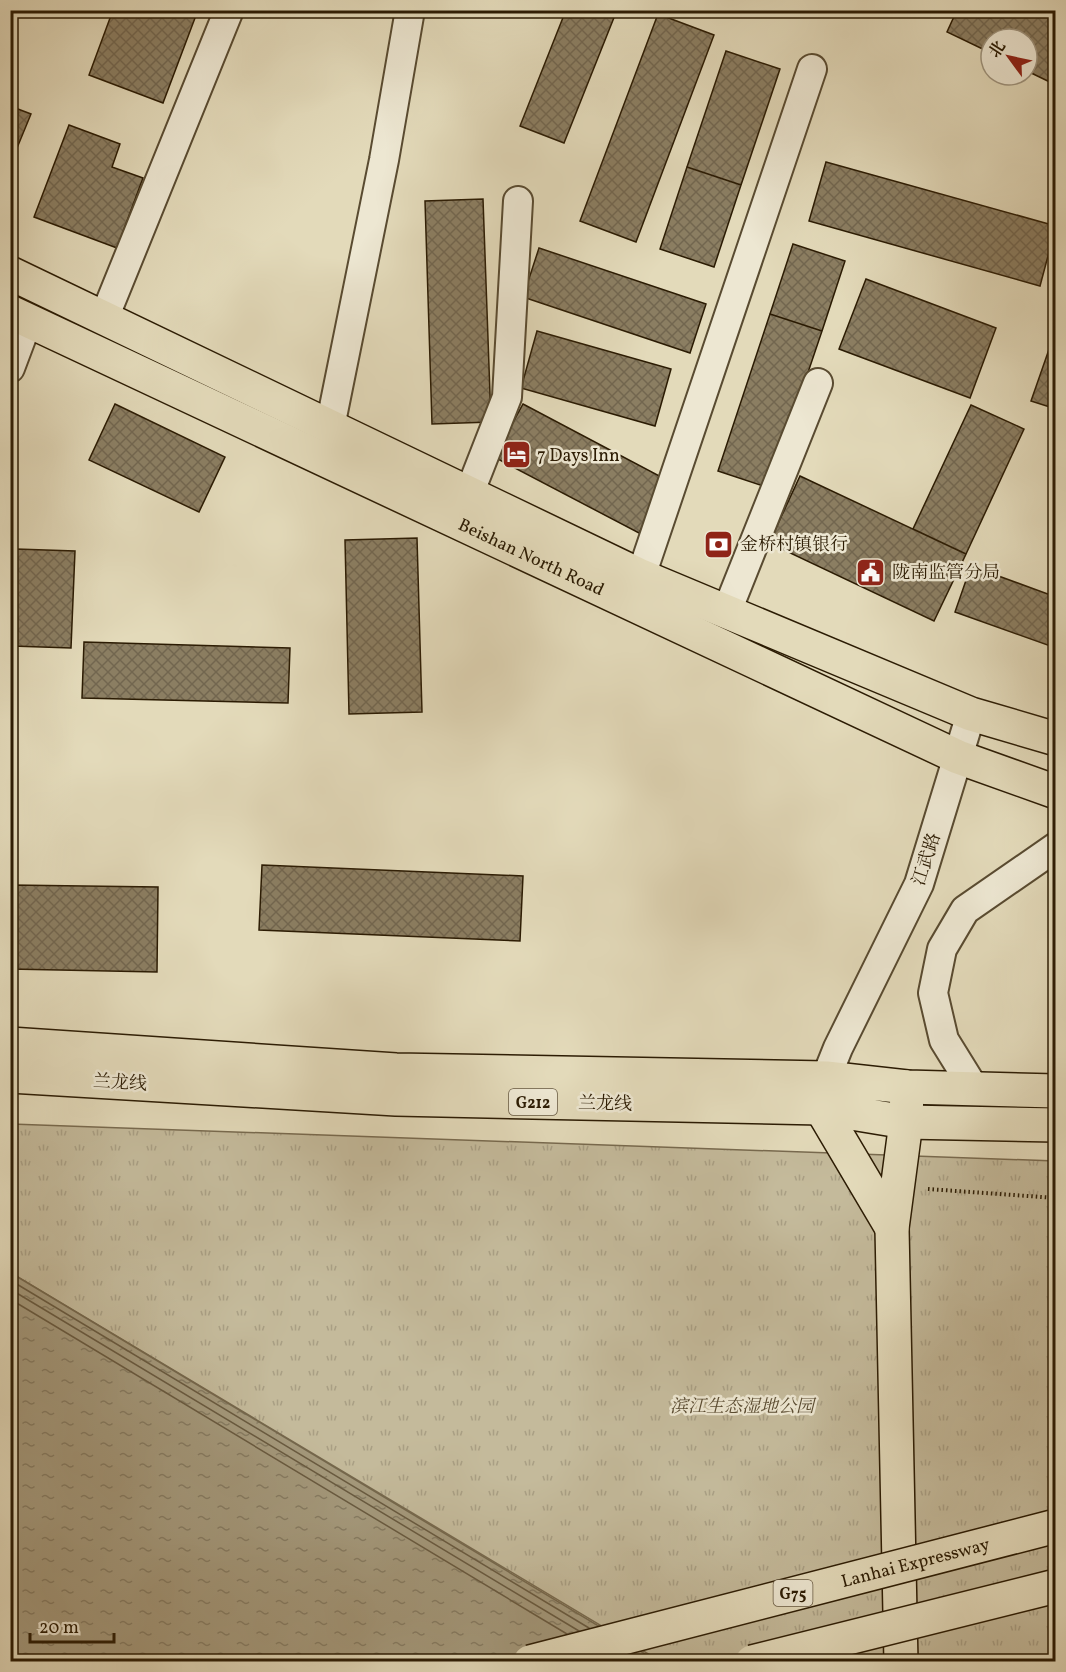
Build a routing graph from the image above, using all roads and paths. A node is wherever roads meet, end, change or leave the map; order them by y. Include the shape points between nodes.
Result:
1 (229, 10) edge
2 (410, 10) edge
3 (812, 69) dead end
4 (518, 201) dead end
5 (10, 273) edge
6 (19, 316) edge
7 (104, 318) junction
8 (10, 368) edge
9 (818, 383) dead end
10 (330, 427) junction
11 (469, 494) junction
12 (641, 576) junction
13 (727, 612) junction
14 (971, 714) junction
15 (1056, 739) edge
16 (958, 757) junction
17 (1056, 792) edge
18 (1056, 847) edge
19 (10, 1044) edge
20 (10, 1076) edge
21 (907, 1087) junction
22 (975, 1090) junction
23 (1056, 1091) edge
24 (824, 1093) junction
25 (906, 1122) junction
26 (1056, 1125) edge
27 (897, 1187) junction
28 (1056, 1198) edge
29 (892, 1228) junction
30 (1056, 1526) edge
31 (1056, 1586) edge
32 (530, 1662) edge
33 (752, 1662) edge
34 (901, 1662) edge

1 - 7 street
2 - 10 street
3 - 12 street
4 - 11 street via 507,397
5 - 7 main road, Beishan North Road
6 - 8 street
6 - 16 main road, Beishan North Road
7 - 10 main road, Beishan North Road
9 - 13 street
10 - 11 main road, Beishan North Road
11 - 12 main road, Beishan North Road
12 - 13 main road, Beishan North Road
13 - 14 main road, Beishan North Road
14 - 15 main road
14 - 16 street, 江武路
16 - 17 main road, Beishan North Road
16 - 24 street, 江武路 via 919,884 837,1048
18 - 22 street via 965,910 942,949 933,993 935,1002 944,1040
19 - 24 main road, 兰龙线 / G212 via 396,1071
20 - 24 main road, 兰龙线 / G212 via 396,1099
21 - 22 main road, 兰龙线 / G212
21 - 24 main road, 兰龙线 / G212
21 - 25 main road
22 - 23 main road, 兰龙线 / G212
24 - 25 main road, 兰龙线 / G212
24 - 29 main road
25 - 26 main road, 兰龙线 / G212
25 - 27 main road
27 - 28 path
27 - 29 main road
29 - 34 main road, bridge
30 - 32 main road, Lanhai Expressway / G75, bridge
31 - 33 main road, bridge

